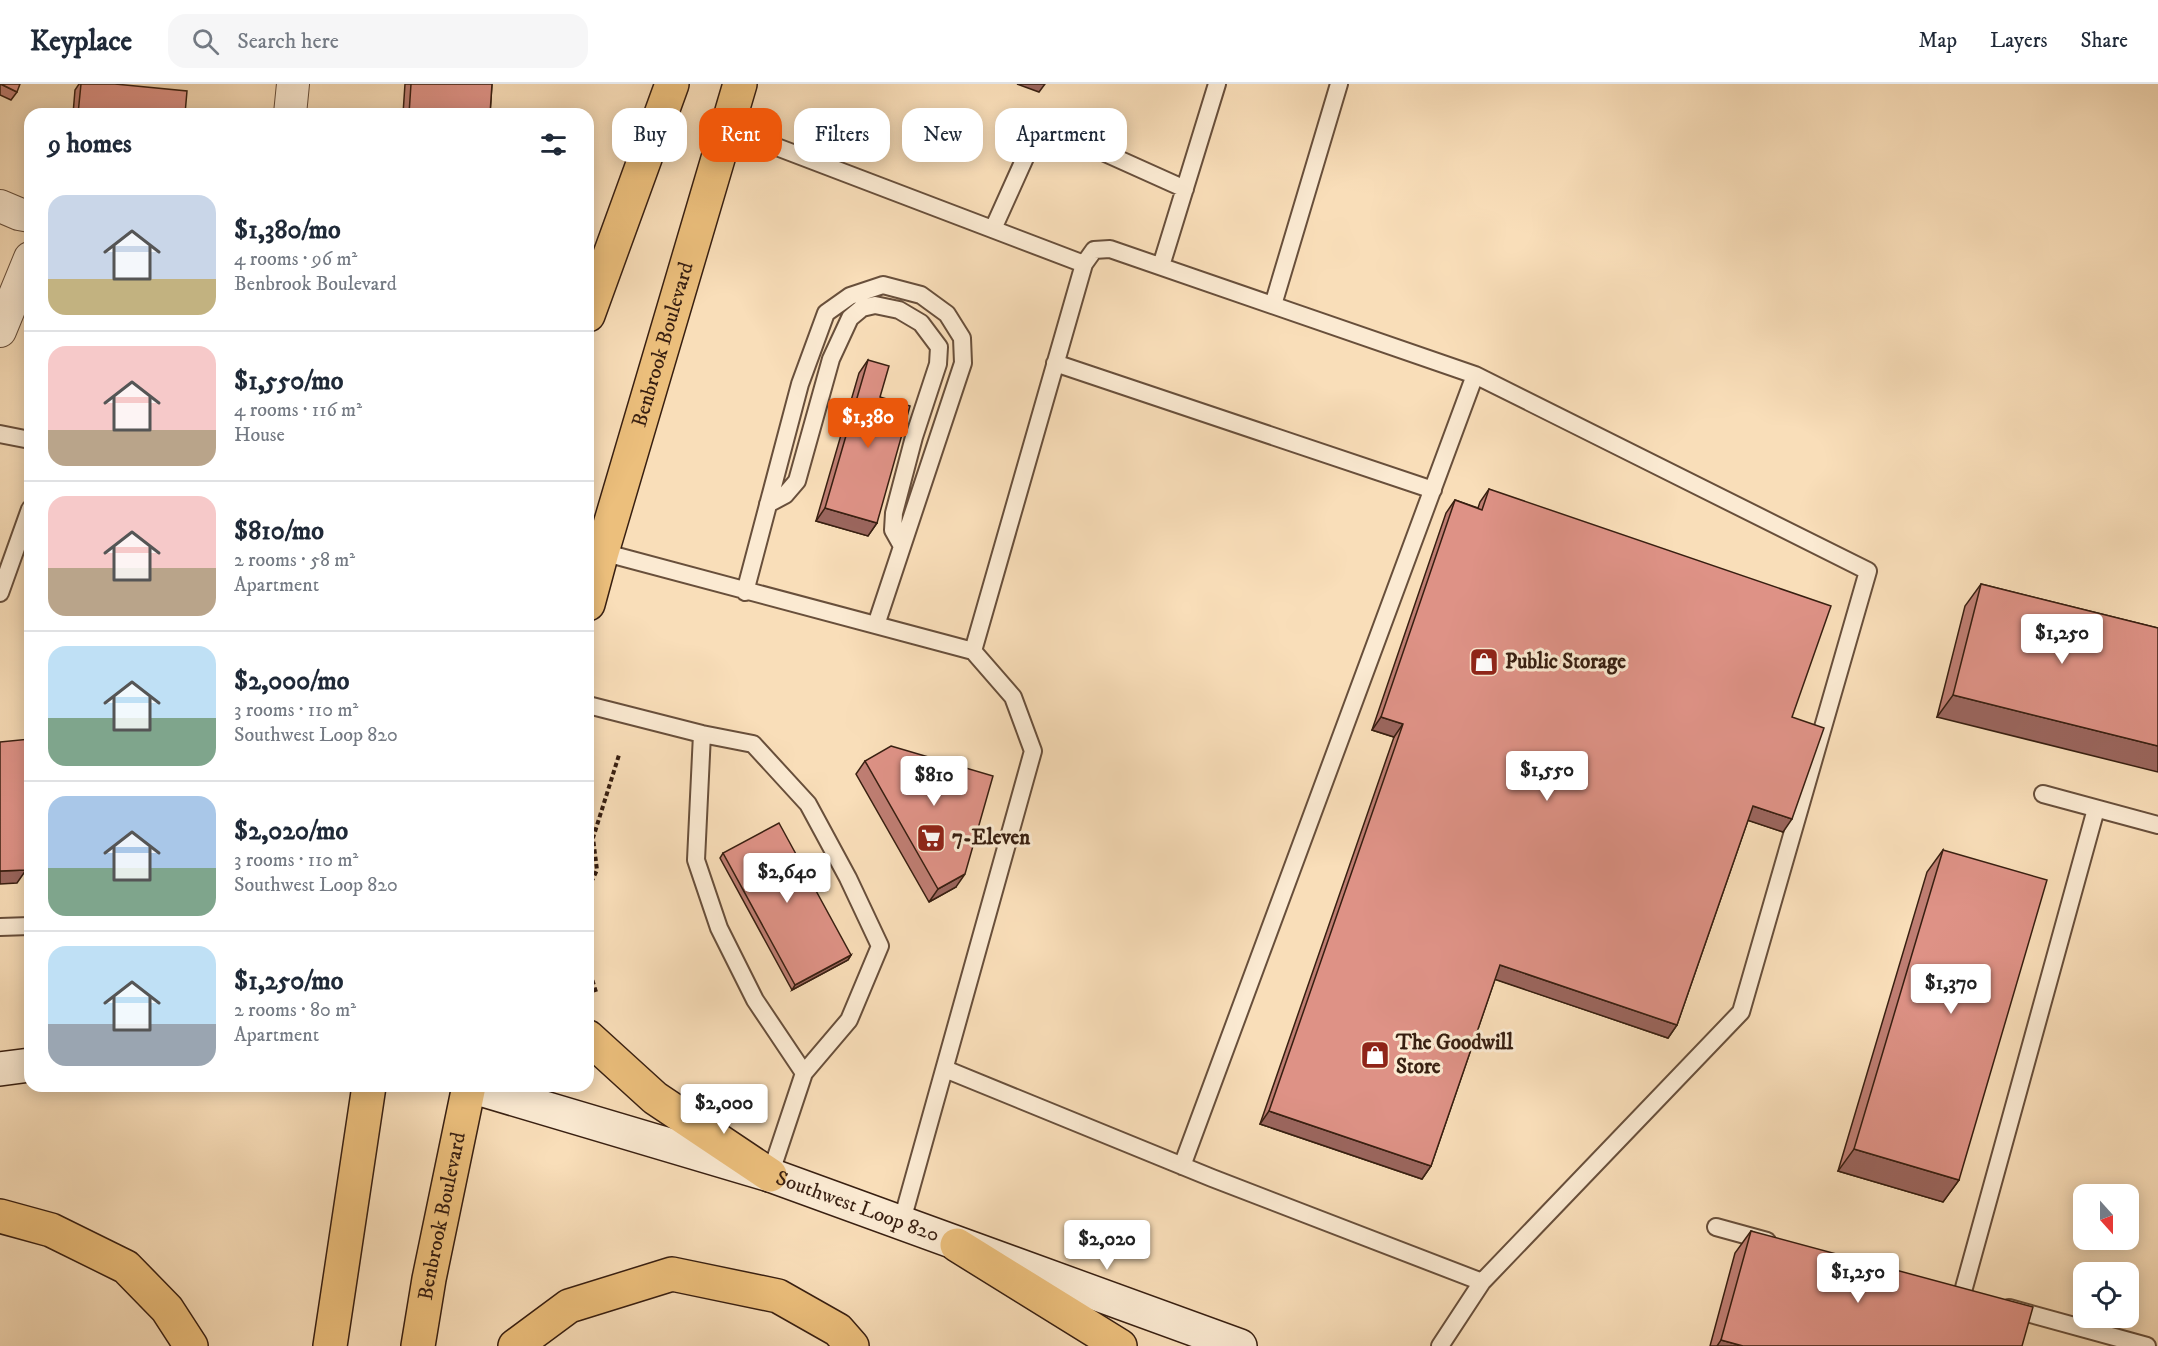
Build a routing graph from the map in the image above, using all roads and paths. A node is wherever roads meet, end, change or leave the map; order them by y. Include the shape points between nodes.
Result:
1 (293, 84) edge
2 (672, 84) edge
3 (740, 84) edge
4 (1217, 84) edge
5 (1339, 84) edge
6 (291, 108) edge
7 (733, 108) edge
8 (782, 149) edge
9 (717, 162) edge
10 (1185, 189) junction
11 (0, 206) edge
12 (24, 215) edge
13 (993, 229) junction
14 (1084, 264) junction
15 (1161, 266) junction
16 (24, 273) edge
17 (594, 283) edge
18 (1273, 305) junction
19 (0, 331) edge
20 (1055, 363) junction
21 (1475, 375) junction
22 (0, 434) edge
23 (24, 439) edge
24 (1433, 490) junction
25 (768, 504) junction
26 (24, 526) edge
27 (902, 546) junction
28 (602, 552) junction
29 (594, 582) edge
30 (745, 592) junction
31 (0, 593) edge
32 (876, 625) junction
33 (973, 651) junction
34 (594, 707) edge
35 (702, 734) junction
36 (620, 755) dead end
37 (2043, 794) dead end
38 (2096, 808) junction
39 (2158, 825) edge
40 (594, 832) edge
41 (594, 851) edge
42 (594, 876) edge
43 (24, 926) edge
44 (0, 927) edge
45 (594, 986) edge
46 (596, 992) dead end
47 (594, 1042) edge
48 (24, 1066) edge
49 (0, 1069) edge
50 (945, 1069) junction
51 (804, 1073) junction
52 (368, 1092) edge
53 (468, 1092) edge
54 (489, 1092) edge
55 (1182, 1166) junction
56 (770, 1175) junction
57 (0, 1216) edge
58 (901, 1224) junction
59 (1716, 1227) dead end
60 (957, 1245) junction
61 (1783, 1246) edge
62 (1482, 1282) junction
63 (1962, 1295) edge
64 (1994, 1304) edge
65 (191, 1346) edge
66 (330, 1346) edge
67 (418, 1346) edge
68 (515, 1346) edge
69 (852, 1346) edge
70 (1120, 1346) edge
71 (1240, 1346) edge
72 (1440, 1346) edge
73 (2147, 1346) edge

1 - 6 street
2 - 17 highway
3 - 7 highway, Benbrook Boulevard
4 - 10 lane
5 - 18 lane
8 - 13 lane
9 - 28 highway, Benbrook Boulevard
10 - 13 lane via 1056,131 1038,129
10 - 15 lane
11 - 12 street
13 - 14 lane
14 - 15 lane via 1094,250 1110,249
14 - 20 lane
15 - 18 lane
16 - 19 street
18 - 21 lane
20 - 24 lane
20 - 33 lane
21 - 24 lane
21 - 62 lane via 1868,571 1741,1012
22 - 23 lane
24 - 55 lane
25 - 27 lane via 785,495 797,481 831,359 850,318 862,308 875,305 899,310 921,323 939,347 938,364 894,513 893,530
25 - 27 lane via 800,384 826,313 850,296 883,285 921,295 947,314 962,338 963,363
25 - 30 lane
26 - 31 lane
27 - 32 lane
28 - 29 highway, Benbrook Boulevard
28 - 30 lane
30 - 32 lane
32 - 33 lane
33 - 50 lane via 1013,697 1033,751
34 - 35 lane
35 - 51 lane via 696,860 719,928 750,990
35 - 51 lane via 753,744 808,804 880,946 849,1020
36 - 40 path
37 - 38 lane
38 - 39 lane
38 - 63 lane
41 - 42 path via 597,870
43 - 44 lane
45 - 46 path
47 - 56 highway via 655,1098
48 - 49 main road
50 - 55 lane
50 - 58 lane
51 - 56 lane
52 - 66 highway
53 - 67 highway, Benbrook Boulevard
54 - 56 main road, Southwest Loop 820
55 - 62 lane
56 - 58 main road, Southwest Loop 820
57 - 65 highway via 51,1230 126,1267 167,1309
58 - 60 main road, Southwest Loop 820
59 - 61 lane
60 - 70 highway
60 - 71 main road, Southwest Loop 820
62 - 72 lane
64 - 73 lane
68 - 69 highway via 569,1306 672,1274 778,1296 838,1330

